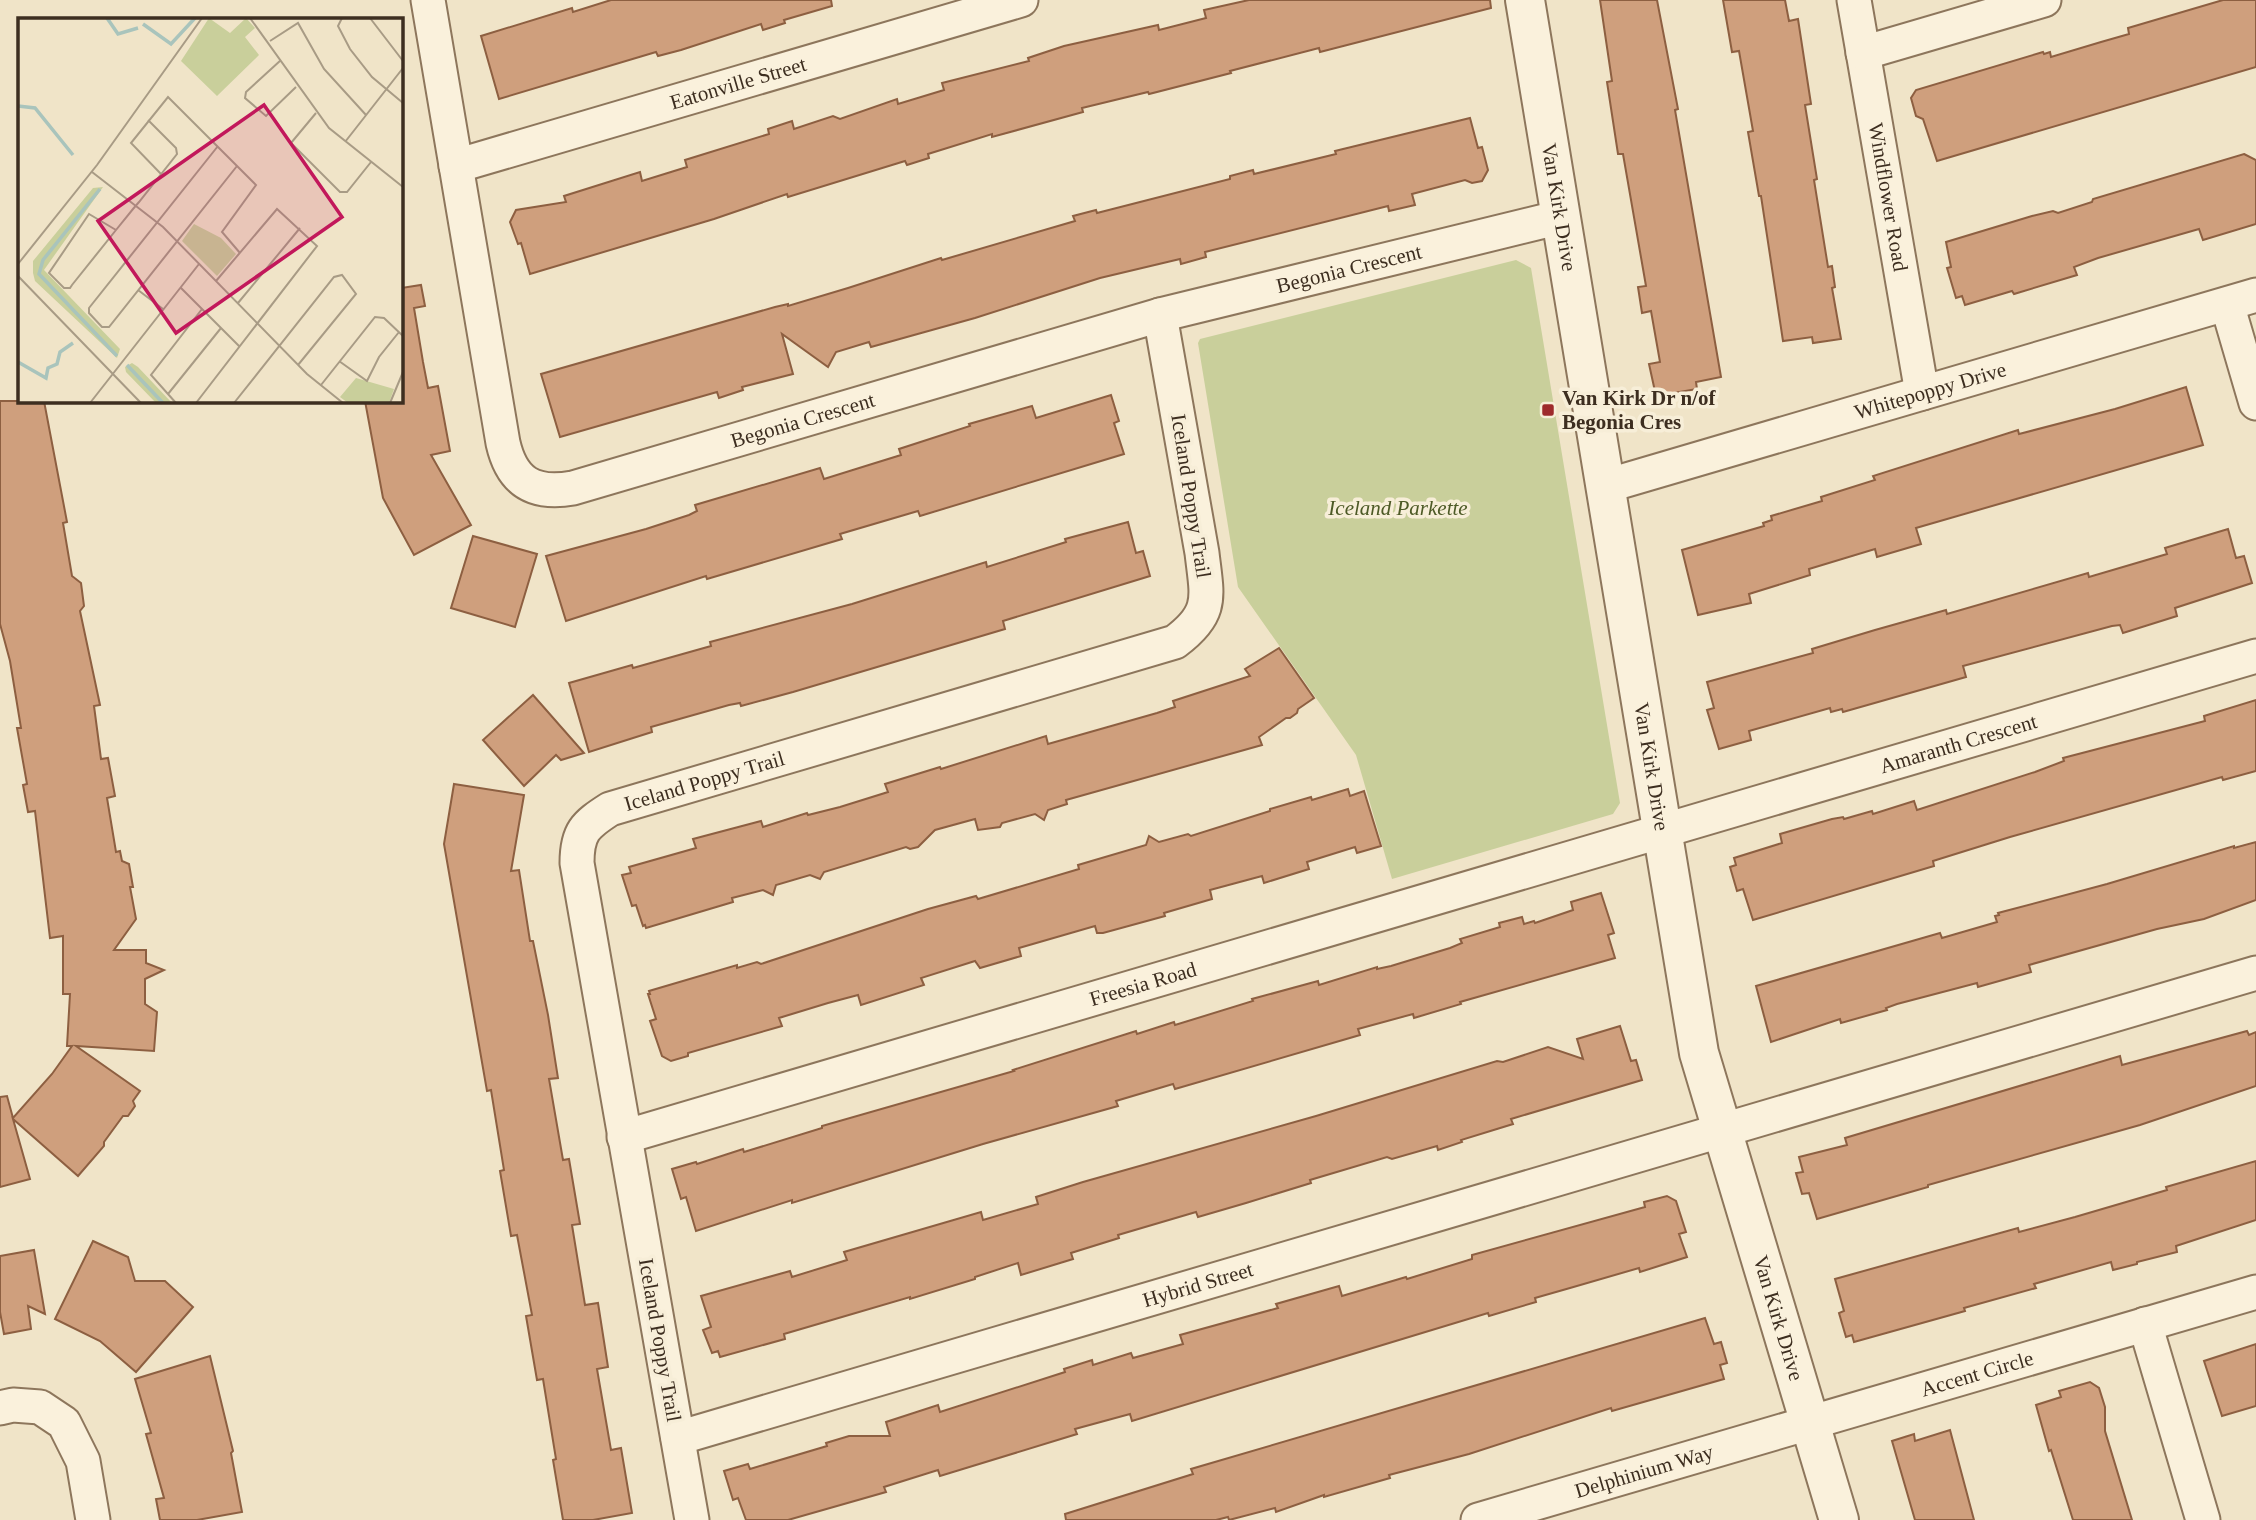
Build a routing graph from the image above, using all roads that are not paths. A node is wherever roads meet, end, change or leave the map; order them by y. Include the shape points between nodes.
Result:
1 (428, 0) edge
2 (1021, 0) edge
3 (1525, 0) edge
4 (1854, 0) edge
5 (2044, 0) edge
6 (1863, 53) junction
7 (456, 166) junction
8 (1561, 217) junction
9 (2241, 299) edge
10 (1160, 315) junction
11 (1922, 393) junction
12 (2256, 403) edge
13 (1606, 486) junction
14 (2256, 656) edge
15 (1662, 831) junction
16 (2256, 973) edge
17 (1720, 1130) junction
18 (624, 1137) junction
19 (2256, 1292) edge
20 (2145, 1324) junction
21 (0, 1408) edge
22 (1809, 1423) junction
23 (678, 1438) junction
24 (93, 1520) edge
25 (692, 1520) edge
26 (1478, 1520) edge
27 (1839, 1520) edge
28 (2203, 1520) edge

1 - 7 street, Begonia Crescent
2 - 7 street, Eatonville Street
3 - 8 street, Van Kirk Drive
4 - 6 street, Windflower Road
5 - 6 street
6 - 11 street, Windflower Road
7 - 10 street, Begonia Crescent via 506,456 513,471 537,488 573,488
8 - 10 street, Begonia Crescent
8 - 13 street, Van Kirk Drive
9 - 11 street, Whitepoppy Drive
9 - 12 street
10 - 18 street, Iceland Poppy Trail via 1207,592 1194,628 1175,642 610,808 582,832 577,863
11 - 13 street, Whitepoppy Drive
13 - 15 street, Van Kirk Drive
14 - 15 street, Amaranth Crescent
15 - 17 street, Van Kirk Drive via 1699,1053
15 - 18 street, Freesia Road
16 - 17 street
17 - 22 street, Van Kirk Drive
17 - 23 street, Hybrid Street
18 - 23 street, Iceland Poppy Trail
19 - 20 street, Accent Circle
20 - 22 street, Accent Circle
20 - 28 street
21 - 24 street via 40,1406 64,1423 83,1461
22 - 26 street, Delphinium Way
22 - 27 street, Van Kirk Drive
23 - 25 street, Iceland Poppy Trail

